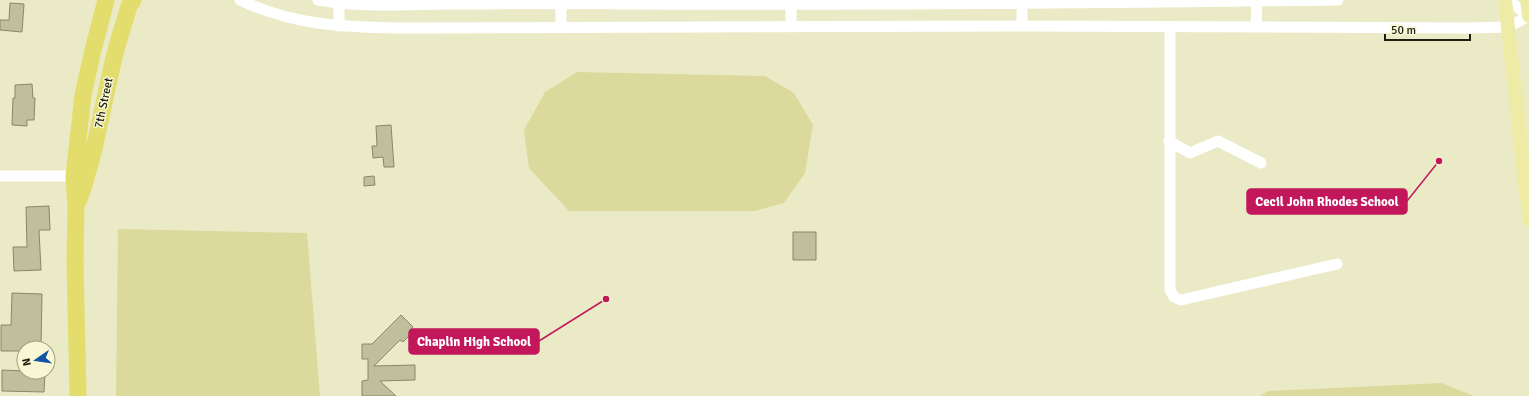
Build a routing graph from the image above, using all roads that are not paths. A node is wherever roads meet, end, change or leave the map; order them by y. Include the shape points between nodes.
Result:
1 (106, 0) edge
2 (133, 0) edge
3 (240, 0) edge
4 (318, 0) edge
5 (1338, 0) edge
6 (1506, 0) edge
7 (1527, 0) edge
8 (1258, 1) junction
9 (339, 2) edge
10 (561, 2) edge
11 (791, 2) edge
12 (1022, 2) edge
13 (1529, 16) edge
14 (339, 26) junction
15 (791, 26) junction
16 (1022, 26) junction
17 (561, 27) junction
18 (1170, 27) junction
19 (1256, 27) junction
20 (1508, 27) junction
21 (1169, 141) junction
22 (1261, 163) dead end
23 (0, 176) edge
24 (81, 176) junction
25 (1529, 220) edge
26 (1337, 264) dead end
27 (78, 396) edge

1 - 24 highway, 7th Street via 83,95
2 - 24 highway, 7th Street via 113,61 95,148
3 - 14 street via 291,19
4 - 9 street
5 - 8 street
6 - 20 main road
6 - 20 street via 1529,16
7 - 13 main road
8 - 12 street
8 - 19 street
9 - 10 street via 383,5
9 - 14 street
10 - 11 street
10 - 17 street
11 - 12 street
11 - 15 street
12 - 16 street
14 - 17 street
15 - 16 street
15 - 17 street
16 - 18 street
18 - 19 street
18 - 21 street
19 - 20 street
20 - 25 main road
21 - 22 street via 1190,152 1218,141
21 - 26 street via 1170,290 1174,297 1181,300
23 - 24 street
24 - 27 highway, 7th Street via 76,206 75,261

